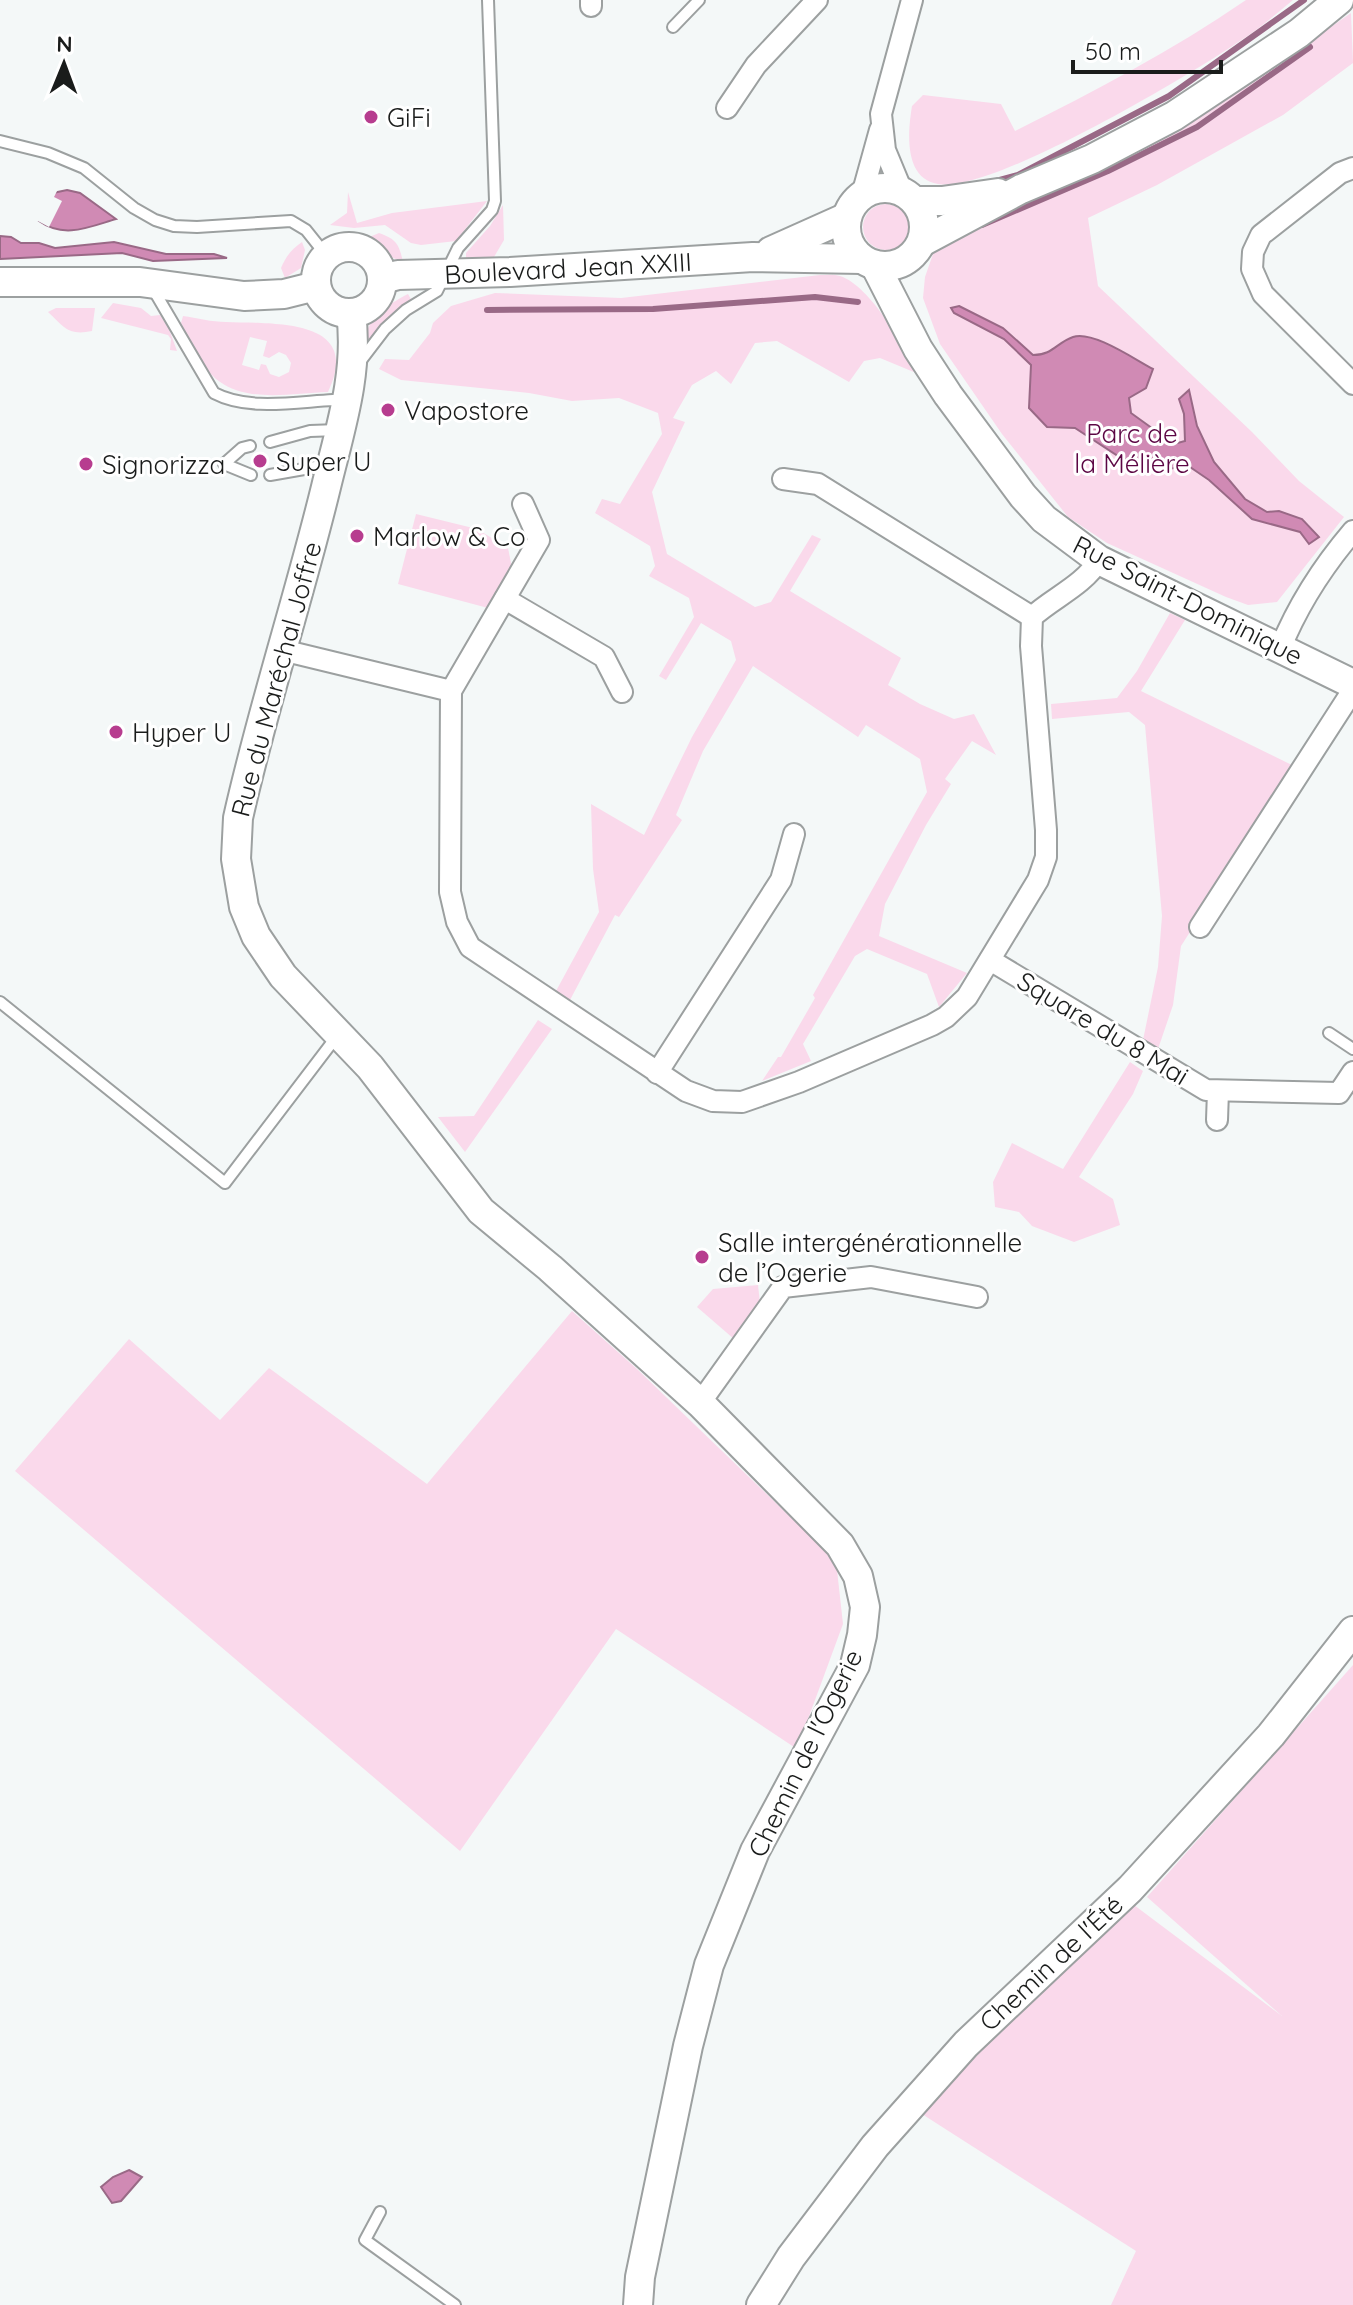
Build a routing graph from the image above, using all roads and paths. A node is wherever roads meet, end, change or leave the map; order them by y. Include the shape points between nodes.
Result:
1 (488, 0) edge
2 (699, 0) edge
3 (817, 0) edge
4 (912, 0) edge
5 (1339, 0) edge
6 (673, 27) dead end
7 (727, 108) dead end
8 (881, 126) junction
9 (0, 141) edge
10 (1353, 168) edge
11 (1021, 189) junction
12 (908, 196) junction
13 (854, 206) junction
14 (917, 249) junction
15 (326, 255) junction
16 (753, 257) junction
17 (868, 262) junction
18 (448, 274) junction
19 (383, 279) junction
20 (0, 282) edge
21 (150, 284) junction
22 (316, 286) junction
23 (351, 313) junction
24 (918, 349) junction
25 (353, 365) junction
26 (1353, 384) edge
27 (343, 417) junction
28 (270, 442) dead end
29 (250, 446) dead end
30 (331, 465) junction
31 (251, 475) dead end
32 (270, 475) dead end
33 (783, 479) dead end
34 (523, 504) dead end
35 (1353, 531) edge
36 (1099, 560) junction
37 (505, 599) junction
38 (1032, 617) junction
39 (1280, 649) junction
40 (282, 650) junction
41 (1353, 687) edge
42 (451, 691) junction
43 (622, 692) dead end
44 (794, 834) dead end
45 (1200, 927) dead end
46 (990, 960) junction
47 (0, 1002) edge
48 (1329, 1033) dead end
49 (337, 1035) junction
50 (1353, 1049) edge
51 (1353, 1072) edge
52 (657, 1073) junction
53 (1218, 1091) junction
54 (1217, 1120) dead end
55 (550, 1268) joint
56 (977, 1297) dead end
57 (700, 1403) junction
58 (1353, 1631) edge
59 (380, 2212) dead end
60 (455, 2305) edge
61 (638, 2305) edge
62 (761, 2305) edge

1 - 18 lane via 495,201 458,248
2 - 6 lane
3 - 7 street via 756,65
4 - 8 street
5 - 11 street via 1288,41 1174,116
8 - 12 street via 885,150
8 - 13 street
9 - 15 lane via 73,163 155,220 197,227 291,221
10 - 26 street via 1261,235 1252,269 1263,294
11 - 12 street via 942,201
11 - 14 street
12 - 13 street via 881,188
12 - 14 street via 925,220
13 - 16 street via 806,237
13 - 17 street via 846,226 850,245
14 - 17 street via 895,265
14 - 24 street, Rue Saint-Dominique via 911,311
15 - 19 street via 341,247 359,247 373,256
15 - 22 street via 317,269
16 - 17 street
16 - 18 street, Boulevard Jean XXIII
17 - 24 street, Rue Saint-Dominique
18 - 19 street, Boulevard Jean XXIII
18 - 25 lane via 437,291 406,310 361,363
19 - 23 street via 374,303
20 - 21 street
21 - 22 street via 244,296
21 - 27 lane via 214,393 251,403 333,400
22 - 23 street via 328,306
23 - 25 street, Rue du Maréchal Joffre
24 - 36 street, Rue Saint-Dominique via 1023,496
25 - 27 street, Rue du Maréchal Joffre
27 - 28 lane
27 - 30 street, Rue du Maréchal Joffre
29 - 31 lane via 224,464
30 - 32 lane
30 - 40 street, Rue du Maréchal Joffre
33 - 38 street via 818,484
34 - 37 street via 539,540
35 - 39 street via 1327,565
36 - 38 street
36 - 39 street, Rue Saint-Dominique
37 - 42 street
37 - 43 street via 604,657
38 - 46 street via 1047,846 1038,880
39 - 41 street, Rue Saint-Dominique
40 - 42 street
40 - 49 street, Rue du Maréchal Joffre via 238,818 236,859 249,921 283,976
41 - 45 street
42 - 52 street via 450,879 462,935 479,955
44 - 52 street via 781,880
46 - 52 street via 967,997 940,1021 755,1098 713,1101
46 - 53 street, Square du 8 Mai via 1206,1090
47 - 49 lane via 225,1183
48 - 50 lane
49 - 55 street, Rue du Maréchal Joffre via 370,1067 481,1211
51 - 53 street, Square du 8 Mai via 1339,1093
53 - 54 street, Square du 8 Mai
55 - 57 street, Chemin de l'Ogerie
56 - 57 street via 871,1277 783,1287
57 - 61 street, Chemin de l'Ogerie via 840,1545 858,1576 865,1607 855,1665 755,1851 709,1965 681,2077
58 - 62 street, Chemin de l'Été via 1271,1735 1140,1878 966,2044 875,2146
59 - 60 lane via 365,2240

